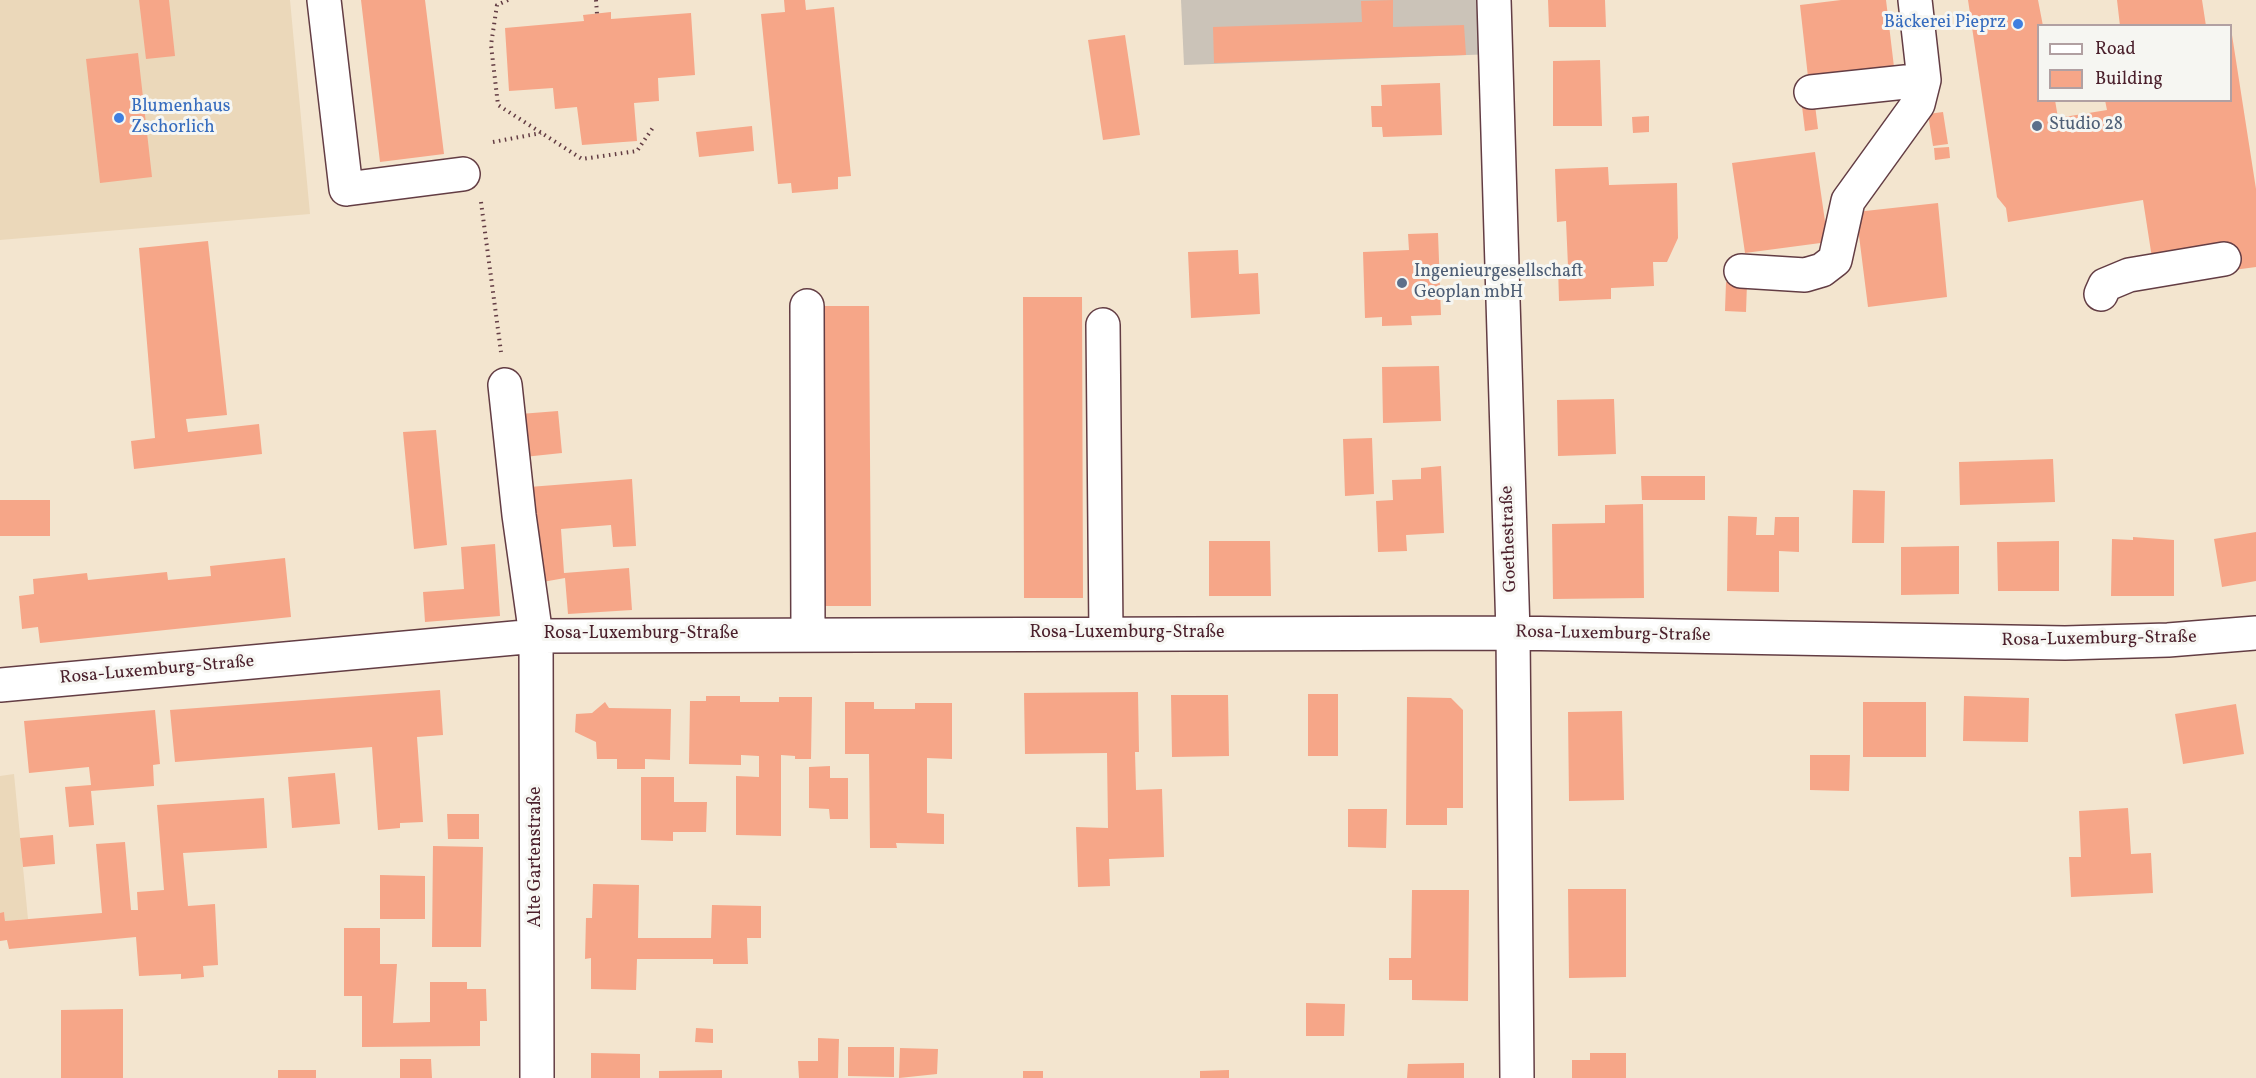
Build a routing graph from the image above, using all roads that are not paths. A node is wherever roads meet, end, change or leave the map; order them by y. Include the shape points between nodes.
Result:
1 (324, 0) edge
2 (1494, 0) edge
3 (1915, 0) edge
4 (1924, 80) junction
5 (1811, 92) dead end
6 (464, 174) road end
7 (2224, 259) dead end
8 (1741, 271) dead end
9 (2101, 294) dead end
10 (807, 306) dead end
11 (1103, 325) dead end
12 (505, 385) road end
13 (1513, 633) junction
14 (2256, 633) edge
15 (1106, 634) junction
16 (808, 635) junction
17 (536, 636) junction
18 (0, 685) edge
19 (537, 1078) edge
20 (1517, 1078) edge

1 - 6 street via 346,189
2 - 13 street, Goethestraße
3 - 4 street
4 - 5 street
4 - 8 street via 1918,104 1848,201 1835,260 1822,270 1805,275
7 - 9 street via 2129,274 2105,285
10 - 16 street
11 - 15 street
12 - 17 street, Alte Gartenstraße
13 - 14 street, Rosa-Luxemburg-Straße via 2065,643
13 - 15 street, Rosa-Luxemburg-Straße
13 - 20 street, Goethestraße
15 - 16 street, Rosa-Luxemburg-Straße
16 - 17 street, Rosa-Luxemburg-Straße
17 - 18 street, Rosa-Luxemburg-Straße
17 - 19 street, Alte Gartenstraße

